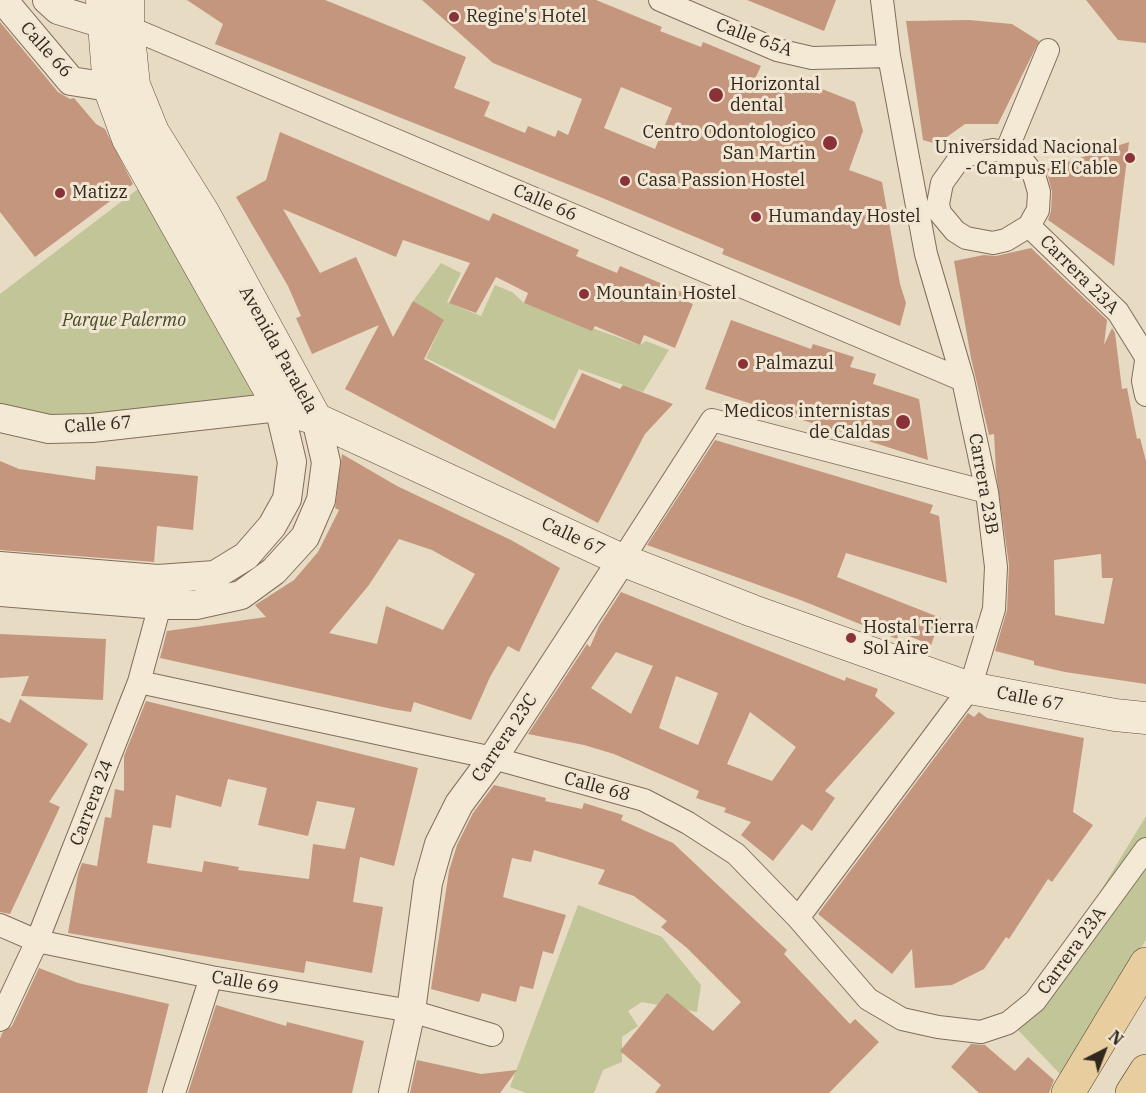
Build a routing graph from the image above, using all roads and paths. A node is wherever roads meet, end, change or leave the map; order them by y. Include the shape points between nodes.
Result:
1 (3, 0) edge
2 (47, 0) edge
3 (660, 0) edge
4 (882, 0) edge
5 (116, 13) edge
6 (1048, 50) dead end
7 (889, 56) junction
8 (121, 86) junction
9 (1006, 152) junction
10 (913, 180) junction
11 (942, 183) junction
12 (945, 221) junction
13 (1029, 225) junction
14 (923, 238) junction
15 (1146, 359) edge
16 (963, 380) junction
17 (1146, 395) edge
18 (279, 407) junction
19 (0, 418) edge
20 (316, 419) junction
21 (987, 492) junction
22 (622, 560) junction
23 (0, 566) edge
24 (0, 592) edge
25 (159, 592) junction
26 (139, 682) junction
27 (970, 688) junction
28 (1146, 718) edge
29 (493, 758) junction
30 (1146, 849) edge
31 (798, 918) junction
32 (0, 925) edge
33 (37, 941) junction
34 (1146, 964) edge
35 (211, 977) junction
36 (411, 1011) junction
37 (0, 1020) edge
38 (981, 1032) joint
39 (492, 1035) dead end
40 (1146, 1071) edge
41 (174, 1093) edge
42 (393, 1093) edge
43 (1068, 1093) edge
44 (1132, 1093) edge

1 - 8 street, Calle 66 via 71,81
2 - 5 street, Calle 66 via 58,10
3 - 7 street, Calle 65A via 777,50 812,58
4 - 7 street, Carrera 23B
5 - 8 main road, Avenida Paralela
5 - 16 street, Calle 66
6 - 9 street
7 - 10 street, Carrera 23B
8 - 18 main road, Avenida Paralela via 128,140
8 - 20 main road, Avenida Paralela via 203,212
9 - 11 street via 993,150 968,155 952,167
9 - 13 street via 1023,161 1034,175 1039,192 1038,210
10 - 11 street
10 - 14 street, Carrera 23B
11 - 12 street via 938,204
12 - 13 street via 966,238 993,243 1006,240
12 - 14 street
13 - 15 street, Carrera 23A via 1118,312
14 - 16 street, Carrera 23B
15 - 17 street, Carrera 23A
16 - 21 street, Carrera 23B
18 - 19 street, Calle 67 via 92,428 49,429
18 - 20 main road, Calle 67
18 - 25 street, Avenida Paralela via 292,462 287,500 272,526 246,556 215,575
20 - 22 main road, Calle 67
20 - 25 street, Avenida Paralela via 326,462 321,500 305,537 274,571 241,595 196,605
21 - 22 street, Carrera 23C via 712,420
21 - 27 street, Carrera 23B via 996,567 994,609
22 - 27 main road, Calle 67
22 - 29 street, Carrera 23C
23 - 25 street, Avenida Paralela
24 - 25 street, Avenida Paralela
25 - 26 street, Carrera 24
26 - 29 street, Calle 68
26 - 33 street, Carrera 24
27 - 28 main road, Calle 67
27 - 31 street, Carrera 23B
29 - 31 street, Calle 68 via 644,800 688,823 735,855
29 - 36 street, Carrera 23C via 459,804 439,844 428,883
30 - 38 street, Carrera 23A via 1035,1001 1008,1023
31 - 38 street, Calle 68 via 868,999 902,1019
32 - 33 street, Calle 69
33 - 35 street, Calle 69
33 - 37 street, Carrera 24
34 - 43 main road
35 - 36 street, Calle 69
35 - 41 street
36 - 39 street, Calle 69
36 - 42 street, Carrera 23C
40 - 44 main road

